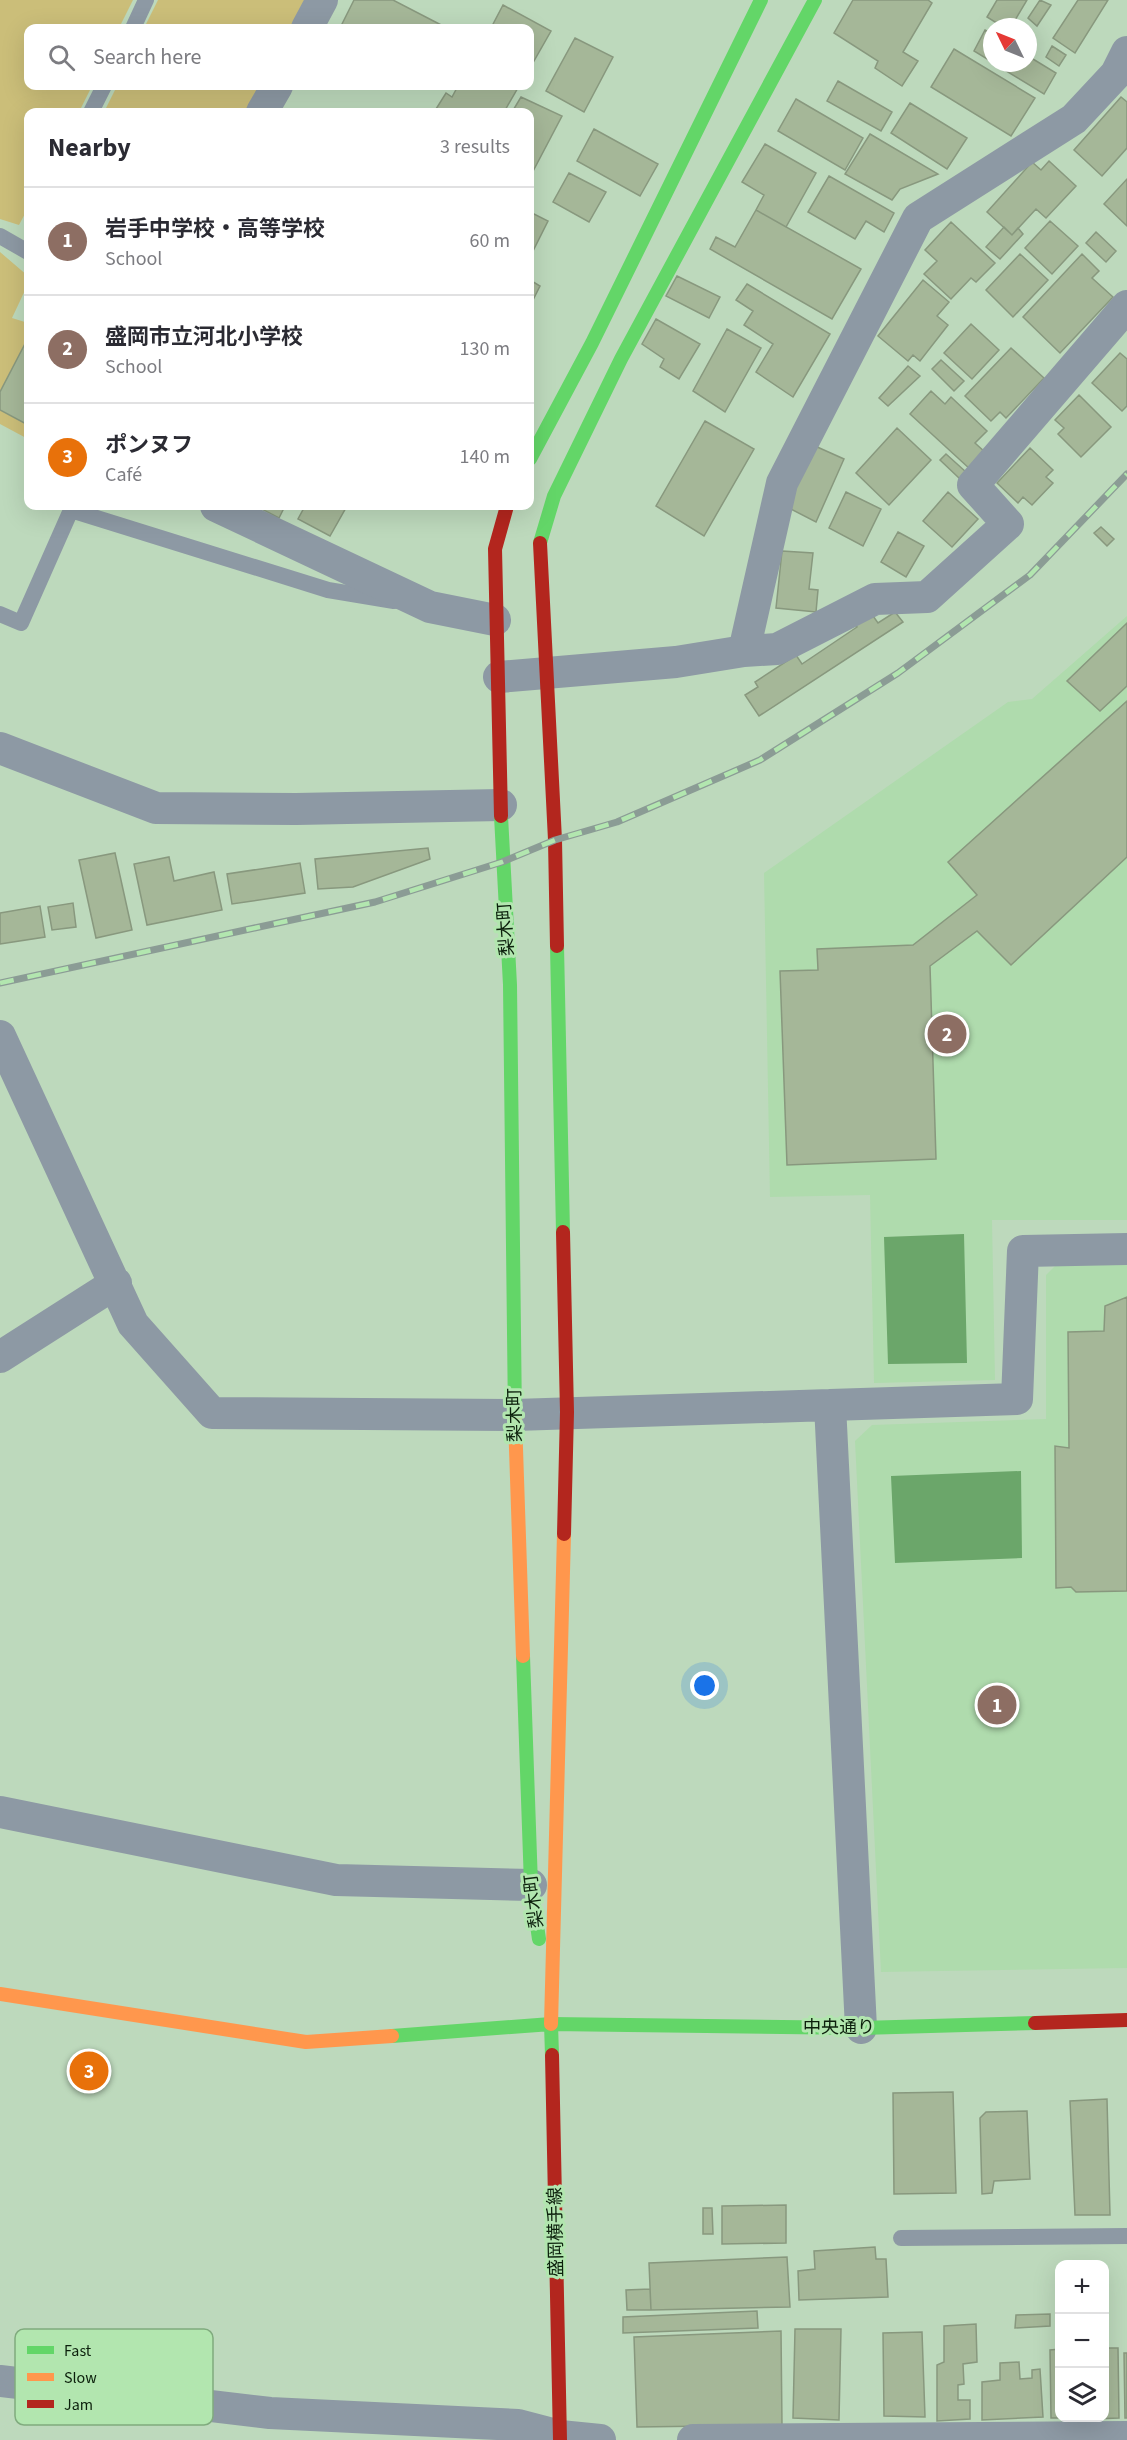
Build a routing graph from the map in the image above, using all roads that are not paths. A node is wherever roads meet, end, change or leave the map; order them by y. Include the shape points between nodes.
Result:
1 (146, 0) edge
2 (322, 0) edge
3 (761, 0) edge
4 (815, 0) edge
5 (134, 24) edge
6 (309, 24) edge
7 (1127, 52) edge
8 (102, 90) edge
9 (275, 90) edge
10 (93, 108) edge
11 (264, 108) edge
12 (0, 236) edge
13 (24, 245) edge
14 (1127, 306) edge
15 (534, 451) edge
16 (224, 510) edge
17 (506, 510) edge
18 (430, 607) junction
19 (0, 614) edge
20 (495, 620) junction
21 (744, 651) junction
22 (546, 673) junction
23 (499, 677) junction
24 (4, 757) edge
25 (501, 805) junction
26 (0, 1036) edge
27 (1127, 1249) edge
28 (116, 1283) junction
29 (0, 1357) edge
30 (830, 1405) junction
31 (567, 1413) junction
32 (515, 1415) junction
33 (0, 1812) edge
34 (531, 1885) junction
35 (0, 1994) edge
36 (1127, 2020) edge
37 (551, 2024) junction
38 (861, 2028) junction
39 (1127, 2236) edge
40 (901, 2238) dead end
41 (0, 2381) edge
42 (15, 2383) edge
43 (213, 2406) edge
44 (1127, 2437) edge
45 (560, 2438) edge
46 (600, 2440) edge
47 (693, 2440) edge

1 - 5 lane
2 - 6 street
3 - 15 street
4 - 22 street via 621,359 554,496 540,539
7 - 21 street via 1116,74 1074,119 918,218 782,483
8 - 10 lane
9 - 11 street
12 - 13 lane
14 - 21 street via 973,485 1008,524 927,597 875,599 777,649
16 - 18 street
17 - 20 street, 梨木町 via 495,549
18 - 19 lane via 328,590 71,510 21,623
18 - 20 street
20 - 23 street, 梨木町
21 - 22 street via 676,662
22 - 23 street
22 - 31 street via 555,840
23 - 25 street, 梨木町
24 - 25 street via 156,808
25 - 32 street, 梨木町 via 510,985
26 - 28 street
27 - 30 street via 1023,1251 1017,1399
28 - 29 street
28 - 32 street via 133,1324 212,1413
30 - 31 street
30 - 38 street
31 - 32 street
31 - 37 street
32 - 34 street, 梨木町
33 - 34 street via 336,1880
34 - 37 street, 梨木町
35 - 37 street, 中央通り via 306,2042
36 - 38 street, 中央通り
37 - 38 street, 中央通り
37 - 45 street, 盛岡横手線
39 - 40 lane
41 - 42 street
43 - 45 street via 270,2413 518,2425
44 - 47 street
45 - 46 street

